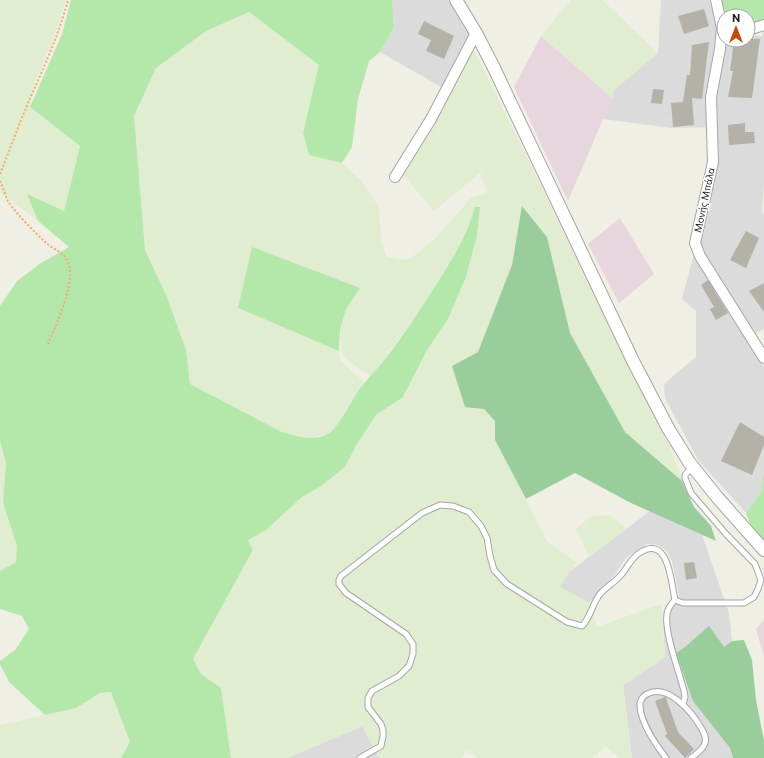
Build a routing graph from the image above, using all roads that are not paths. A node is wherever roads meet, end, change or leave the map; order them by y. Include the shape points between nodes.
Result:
1 (456, 0) edge
2 (476, 33) junction
3 (720, 48) edge
4 (395, 177) dead end
5 (764, 358) edge
6 (693, 467) junction
7 (764, 550) edge
8 (675, 600) junction
9 (683, 704) junction
10 (360, 758) edge
11 (666, 758) edge
12 (691, 758) edge

1 - 2 street
2 - 4 street via 431,119
2 - 6 street via 644,382 670,433
3 - 5 street, Μονής Μπάλα via 711,97 713,162 695,243 700,256
6 - 7 street
6 - 8 lane via 685,475 691,493 755,564 761,580 754,596 744,603 683,603
8 - 9 lane via 668,609 666,620 684,690
8 - 10 lane via 665,557 658,550 650,549 632,559 621,575 601,594 587,621 582,626 575,625 507,584 494,570 487,538 469,512 440,504 422,513 339,580 346,593 406,634 413,644 414,654 409,666 399,676 372,691 368,698 368,707 381,724 383,736 381,746
9 - 11 lane via 660,691 649,693 641,700 642,718
9 - 12 lane via 697,720 705,736 702,749

